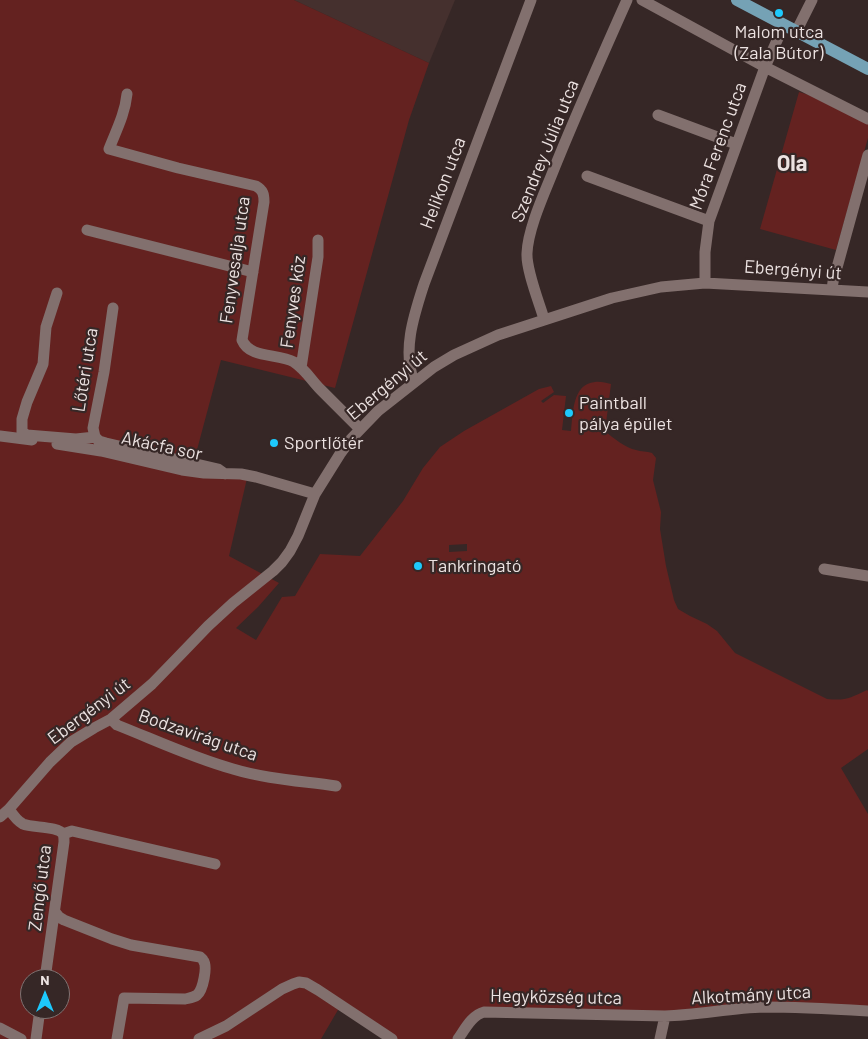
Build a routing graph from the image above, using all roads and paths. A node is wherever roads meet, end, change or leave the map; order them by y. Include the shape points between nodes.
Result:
1 (531, 0) edge
2 (627, 0) edge
3 (642, 0) edge
4 (737, 0) edge
5 (812, 0) edge
6 (784, 25) junction
7 (796, 32) junction
8 (766, 67) junction
9 (868, 69) edge
10 (127, 94) dead end
11 (658, 115) dead end
12 (868, 119) edge
13 (736, 144) junction
14 (868, 155) edge
15 (587, 176) dead end
16 (709, 221) junction
17 (87, 230) dead end
18 (318, 240) dead end
19 (253, 272) junction
20 (705, 282) junction
21 (832, 290) junction
22 (868, 292) edge
23 (57, 293) dead end
24 (113, 308) dead end
25 (544, 319) junction
26 (301, 368) junction
27 (414, 382) junction
28 (360, 429) junction
29 (0, 436) edge
30 (95, 437) junction
31 (224, 474) junction
32 (315, 494) junction
33 (824, 569) dead end
34 (868, 576) edge
35 (111, 719) junction
36 (336, 786) dead end
37 (9, 809) junction
38 (0, 817) edge
39 (63, 834) junction
40 (215, 864) dead end
41 (55, 912) junction
42 (46, 969) edge
43 (868, 1011) edge
44 (665, 1016) junction
45 (39, 1019) edge
46 (0, 1028) edge
47 (21, 1039) edge
48 (36, 1039) edge
49 (117, 1039) edge
50 (199, 1039) edge
51 (392, 1039) edge
52 (458, 1039) edge
53 (660, 1039) edge

1 - 27 street, Helikon utca via 417,304 409,348 410,372
2 - 25 street, Szendrey Júlia utca via 578,110 530,234 528,266
3 - 8 street
4 - 6 main road
5 - 7 street
6 - 7 main road
6 - 8 street, Móra Ferenc utca
7 - 9 main road
8 - 12 street
8 - 13 street, Móra Ferenc utca
10 - 19 street, Fenyvesalja utca via 109,149 260,188 264,202
11 - 13 street
13 - 16 street, Móra Ferenc utca
14 - 21 street
15 - 16 street
16 - 20 street, Móra Ferenc utca
17 - 19 street
18 - 26 street, Fenyves köz
19 - 26 street, Fenyvesalja utca via 242,335 244,345 252,351 294,362
20 - 21 street, Ebergényi út
20 - 25 street, Ebergényi út via 638,291
21 - 22 street, Ebergényi út
23 - 30 street via 46,327 43,364 27,402 22,432 76,439
24 - 30 street, Lőtéri utca via 93,428
25 - 27 street, Ebergényi út via 477,344 434,367
26 - 28 street, Fenyvesalja utca
27 - 28 street, Ebergényi út
28 - 32 street, Ebergényi út
29 - 31 street, Akácfa sor via 101,451 182,470
30 - 31 street via 106,443 218,469
31 - 32 street, Akácfa sor via 256,477
32 - 35 street, Ebergényi út via 298,536 282,562 233,602 152,684
33 - 34 street
35 - 36 street, Bodzavirág utca via 117,726 233,770
35 - 37 street, Ebergényi út via 71,742
37 - 38 street, Ebergényi út
37 - 39 street, Zengő utca via 25,825 51,828
39 - 40 street via 72,831
39 - 41 street, Zengő utca
41 - 42 street, Zengő utca
41 - 49 street via 64,920 118,941 203,960 202,987 194,997 124,998
43 - 44 street, Alkotmány utca via 794,1007
44 - 52 street, Hegyközség utca via 484,1012 474,1017
44 - 53 street
45 - 48 street
46 - 47 street
50 - 51 street via 226,1026 282,988 300,982 318,990

